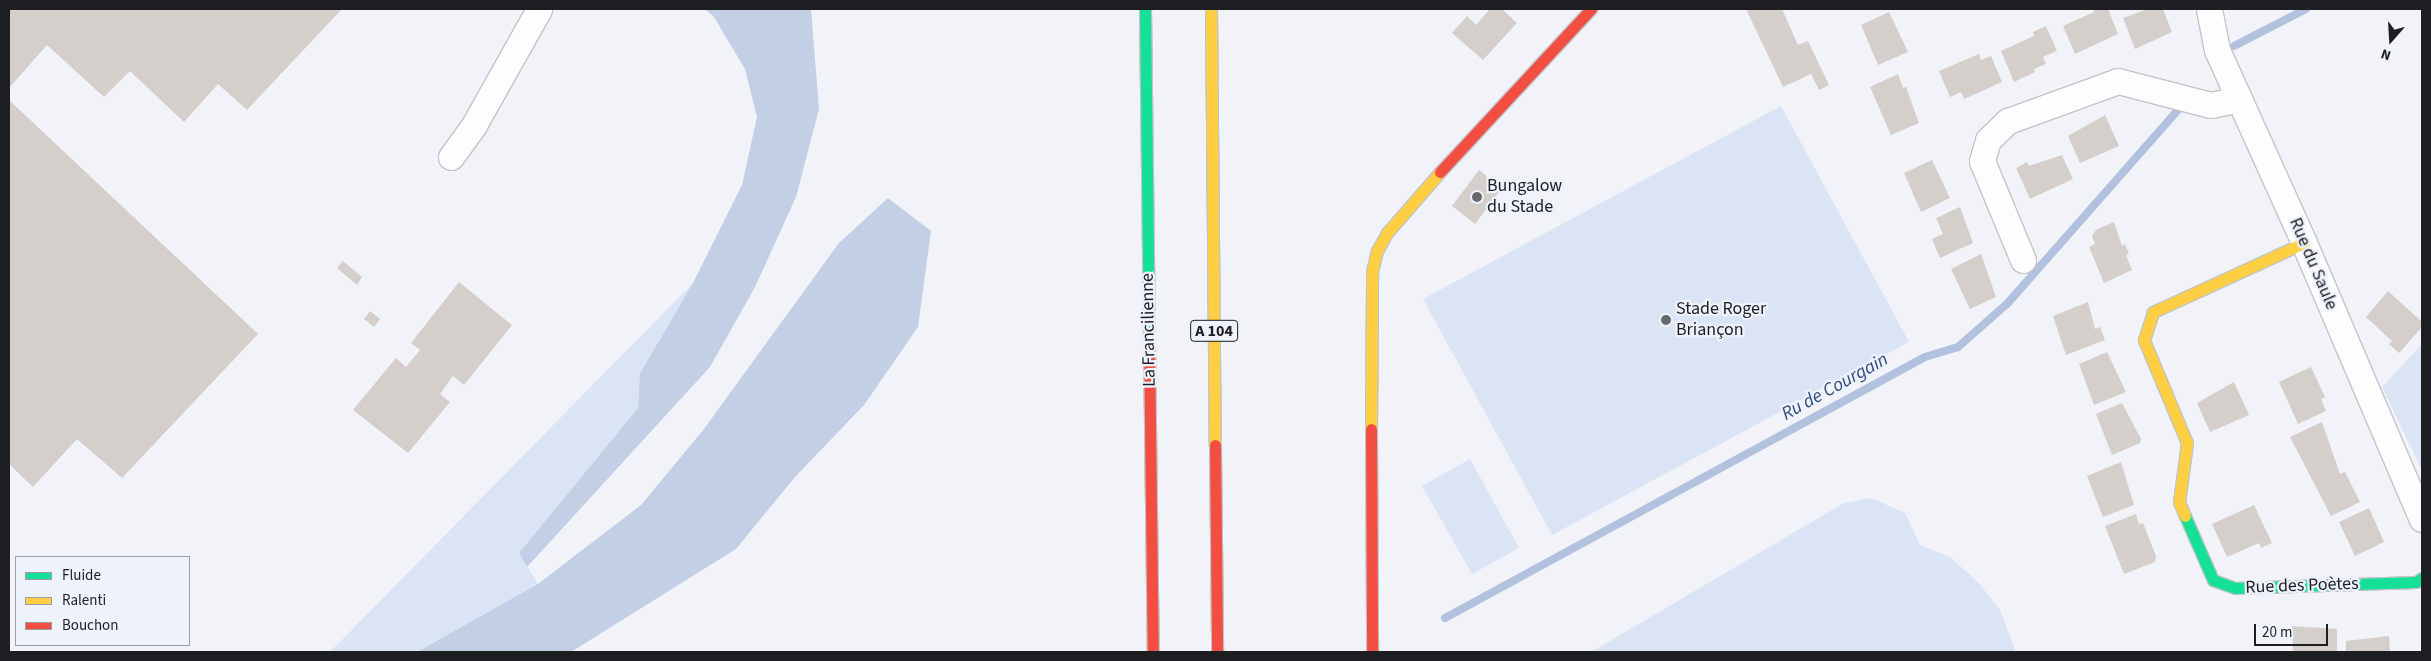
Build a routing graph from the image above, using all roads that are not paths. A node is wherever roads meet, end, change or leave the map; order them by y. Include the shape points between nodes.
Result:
1 (539, 9) edge
2 (1145, 9) edge
3 (1211, 9) edge
4 (1591, 9) edge
5 (2209, 9) edge
6 (2239, 98) junction
7 (451, 157) dead end
8 (2304, 243) junction
9 (2023, 260) dead end
10 (2422, 519) edge
11 (2422, 578) edge
12 (1153, 652) edge
13 (1217, 652) edge
14 (1372, 652) edge

1 - 7 street via 474,125
2 - 12 main road, La Francilienne
3 - 13 main road, A 104
4 - 14 main road via 1498,106 1386,234 1377,251 1372,272 1371,317
5 - 6 street, Rue du Saule via 2217,50
6 - 8 street, Rue du Saule
6 - 9 street via 2211,105 2118,82 2008,121 1988,140 1982,161
8 - 10 street, Rue du Saule
8 - 11 main road, Rue des Poètes via 2153,312 2144,340 2187,443 2179,502 2213,580 2235,588 2416,582

